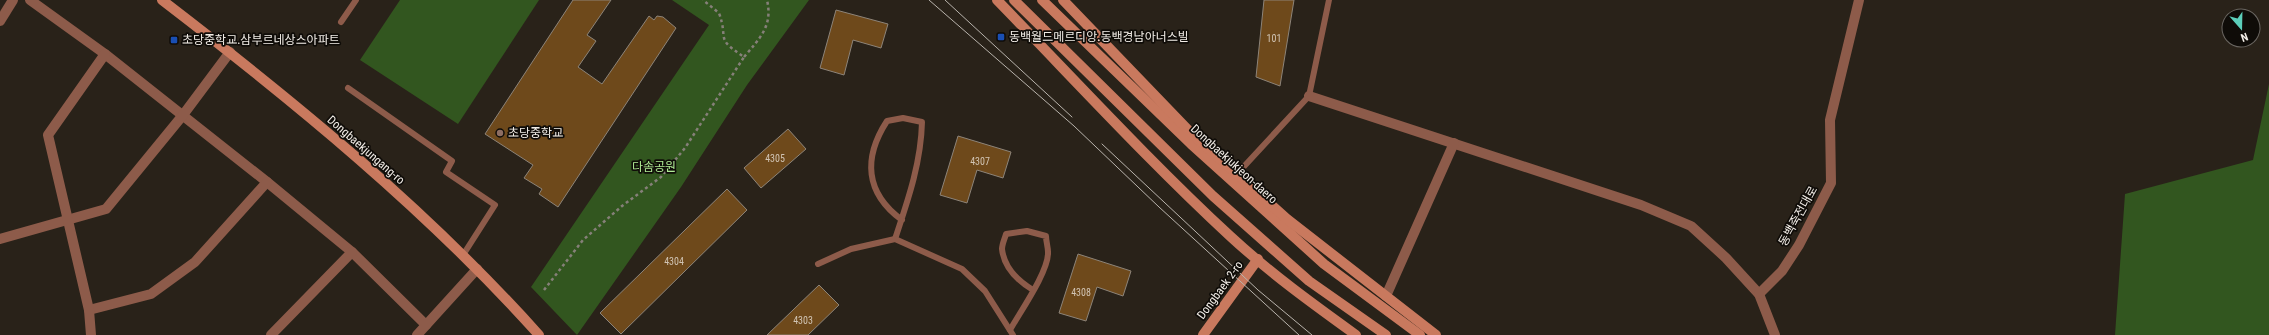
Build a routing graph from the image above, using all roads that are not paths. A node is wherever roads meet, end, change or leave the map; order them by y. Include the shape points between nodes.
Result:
1 (13, 0) edge
2 (30, 0) edge
3 (162, 0) edge
4 (356, 0) edge
5 (996, 0) edge
6 (1014, 0) edge
7 (1042, 0) edge
8 (1063, 0) edge
9 (1328, 0) edge
10 (1859, 0) edge
11 (0, 20) edge
12 (341, 22) dead end
13 (230, 52) junction
14 (105, 54) junction
15 (348, 88) dead end
16 (1309, 96) junction
17 (183, 115) junction
18 (1454, 144) junction
19 (1237, 174) junction
20 (267, 182) junction
21 (67, 220) junction
22 (902, 220) junction
23 (0, 239) edge
24 (895, 239) junction
25 (352, 252) junction
26 (463, 255) junction
27 (1258, 259) junction
28 (818, 264) dead end
29 (477, 269) junction
30 (1033, 290) junction
31 (1759, 294) junction
32 (1386, 296) junction
33 (89, 310) junction
34 (426, 325) junction
35 (1011, 332) edge
36 (91, 335) edge
37 (271, 335) edge
38 (417, 335) edge
39 (539, 335) edge
40 (1204, 335) edge
41 (1356, 335) edge
42 (1386, 335) edge
43 (1420, 335) edge
44 (1436, 335) edge
45 (1775, 335) edge

1 - 11 street
2 - 14 street
3 - 13 main road, Dongbaekjungang-ro
4 - 12 lane
5 - 27 main road via 1164,172 1231,237
6 - 42 main road via 1213,196 1309,281
7 - 43 main road, Dongbaekjukjeon-daero via 1191,144 1324,264
8 - 19 main road via 1191,133
9 - 16 lane
10 - 31 street, 동백죽전대로 via 1830,120 1832,183 1782,272
13 - 17 street
13 - 26 main road, Dongbaekjungang-ro via 356,158
14 - 17 street
14 - 21 street via 48,135
15 - 26 lane via 452,161 446,172 495,206
16 - 18 street
16 - 19 lane
17 - 20 street
17 - 21 street via 106,209
18 - 31 street via 1641,205 1691,226 1726,258
18 - 32 street
19 - 32 main road via 1287,219
20 - 25 street
20 - 33 street via 195,262 151,294
21 - 23 street
21 - 33 street
22 - 22 lane via 921,148 922,122 903,118 887,121 878,136 871,167 873,188 891,212
22 - 24 lane
24 - 28 lane via 851,249
24 - 35 lane via 962,269 984,291
25 - 34 street
25 - 37 street
26 - 29 main road, Dongbaekjungang-ro
27 - 40 main road, Dongbaek 2-ro
27 - 41 main road via 1304,298
29 - 34 street
29 - 39 main road, Dongbaekjungang-ro
30 - 30 lane via 1048,253 1046,236 1027,231 1006,234 1002,248 1008,268 1021,283
30 - 35 lane
31 - 45 street
32 - 44 main road
33 - 36 street
34 - 38 street

